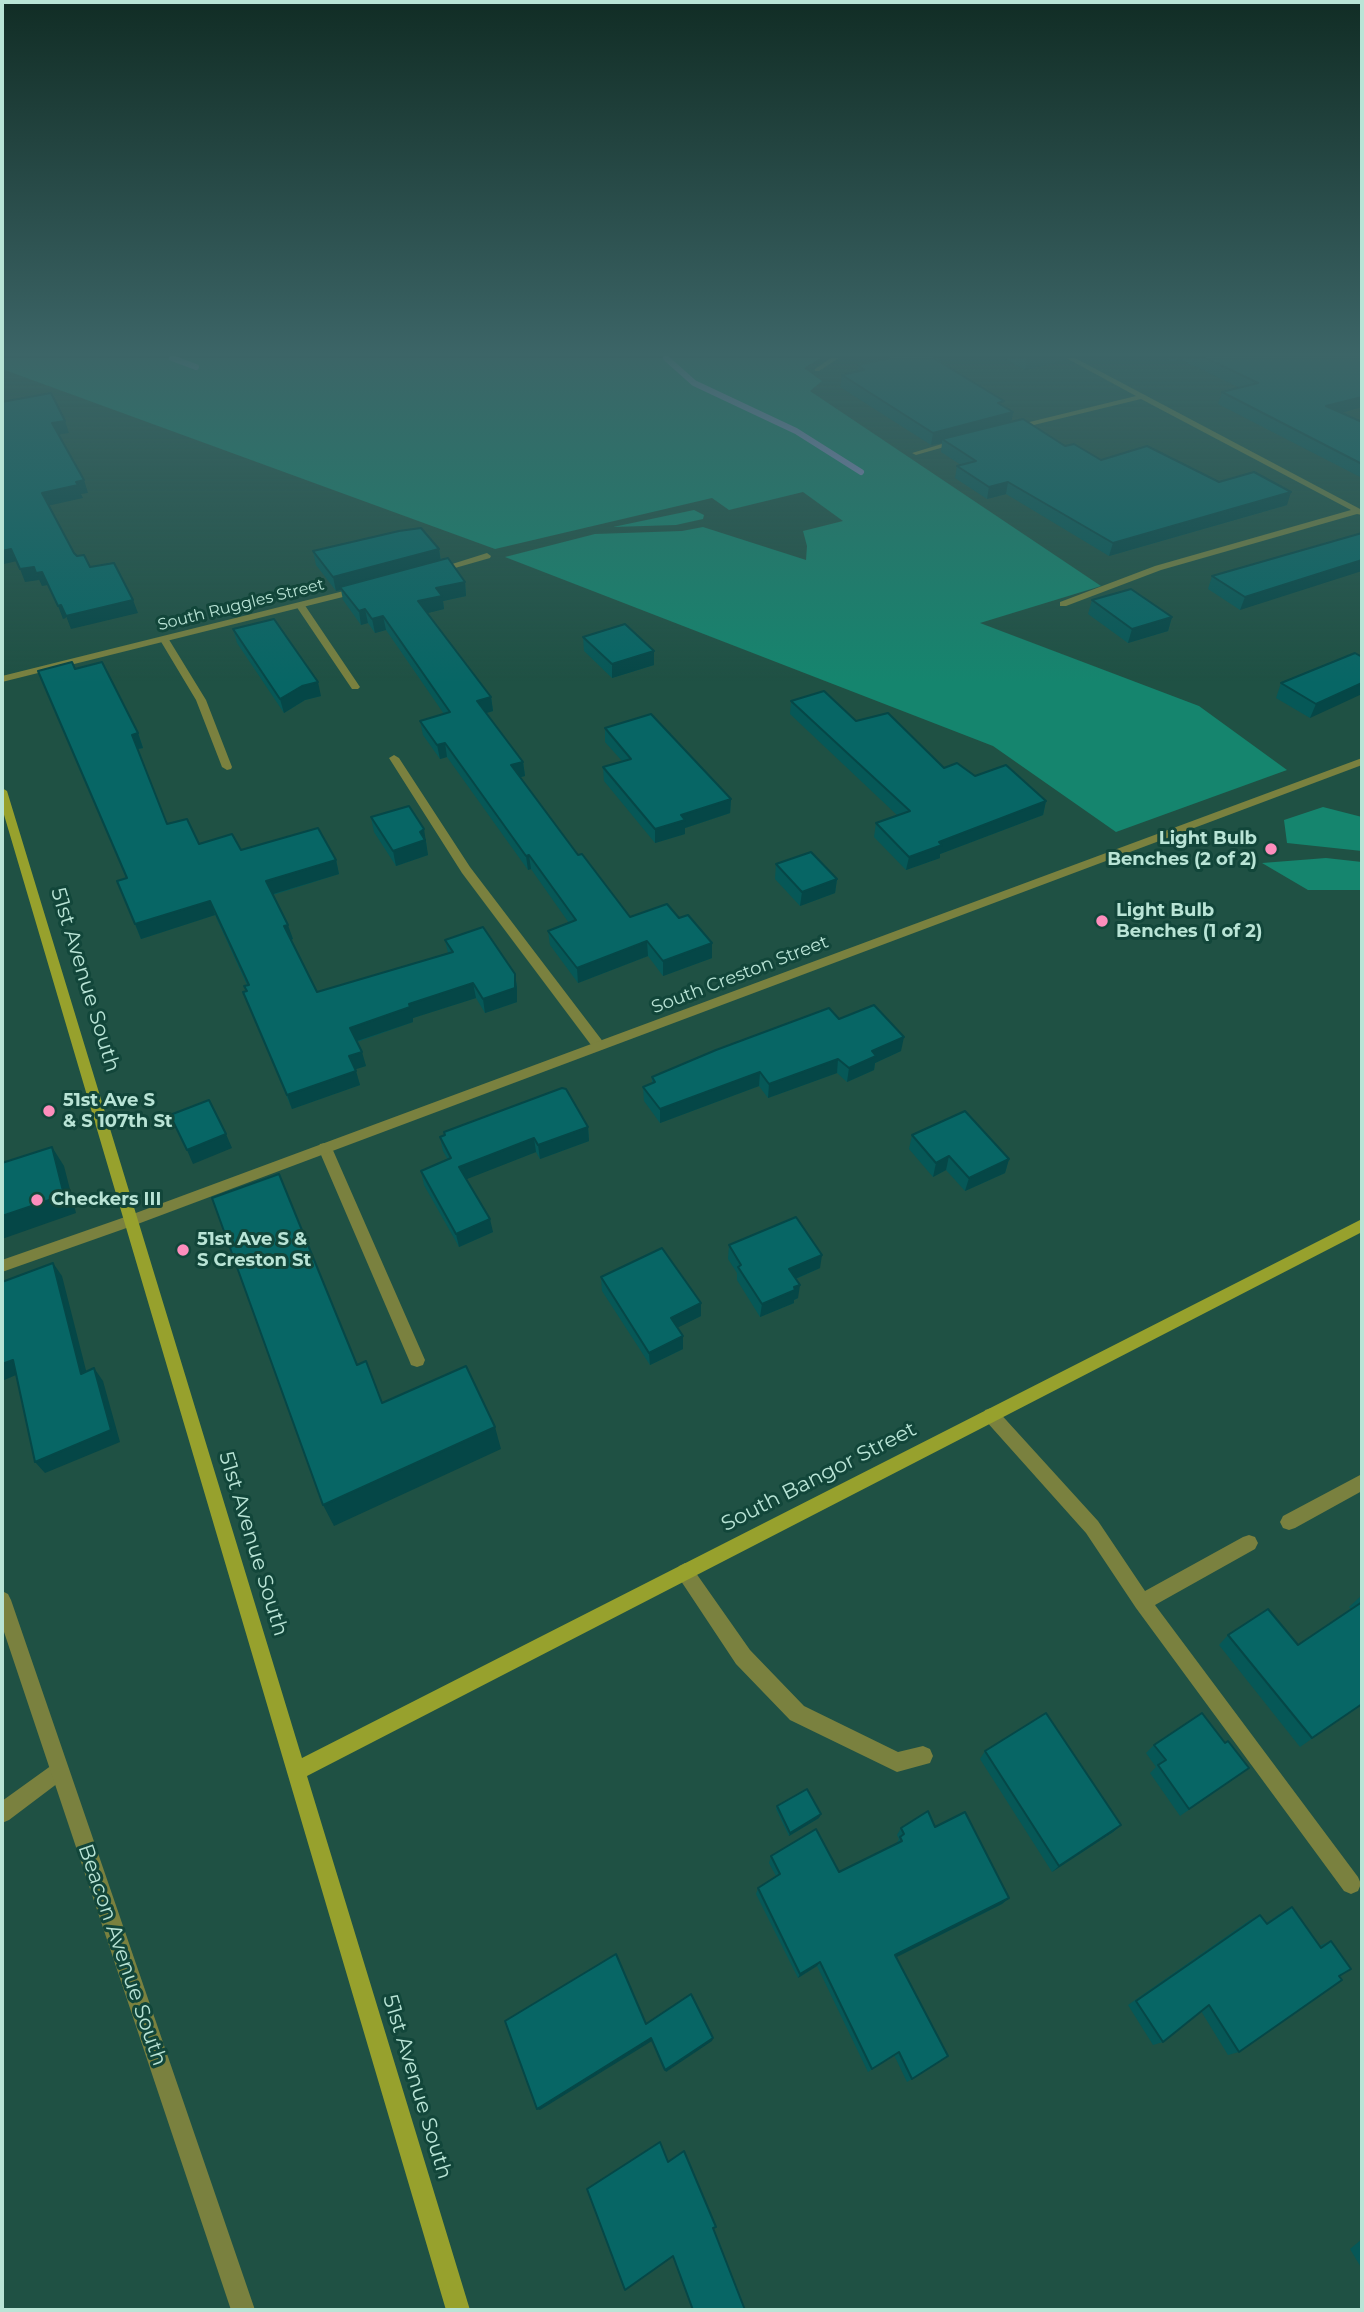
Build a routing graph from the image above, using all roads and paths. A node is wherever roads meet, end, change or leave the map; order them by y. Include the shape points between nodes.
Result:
1 (1272, 466) edge
2 (1360, 512) edge
3 (487, 556) dead end
4 (425, 573) edge
5 (375, 586) edge
6 (1063, 604) dead end
7 (301, 606) junction
8 (165, 640) junction
9 (2, 679) edge
10 (355, 687) dead end
11 (394, 758) dead end
12 (1362, 761) edge
13 (228, 767) dead end
14 (2, 791) edge
15 (599, 1046) junction
16 (325, 1148) junction
17 (130, 1221) junction
18 (1362, 1225) edge
19 (2, 1266) edge
20 (417, 1360) dead end
21 (990, 1415) junction
22 (1362, 1482) edge
23 (1289, 1522) dead end
24 (1249, 1543) dead end
25 (685, 1572) junction
26 (2, 1600) edge
27 (1142, 1602) junction
28 (923, 1756) dead end
29 (59, 1770) junction
30 (297, 1771) junction
31 (2, 1813) edge
32 (1351, 1884) dead end
33 (243, 2310) edge
34 (458, 2310) edge

1 - 2 street
2 - 6 street via 1158,568
3 - 4 street
5 - 7 street, South Ruggles Street
7 - 8 street, South Ruggles Street
7 - 10 street
8 - 9 street, South Ruggles Street
8 - 13 street via 201,700
11 - 15 street via 466,870
12 - 15 street, South Creston Street
14 - 17 street, 51st Avenue South
15 - 16 street, South Creston Street
16 - 17 street, South Creston Street
16 - 20 street
17 - 19 street, South Creston Street
17 - 30 street, 51st Avenue South
18 - 21 street, South Bangor Street
21 - 25 street, South Bangor Street
21 - 27 street via 1092,1527
22 - 23 street
24 - 27 street
25 - 28 street via 743,1657 797,1713 897,1762
25 - 30 street, South Bangor Street
26 - 29 street, Beacon Avenue South
27 - 32 street
29 - 31 street
29 - 33 street, Beacon Avenue South
30 - 34 street, 51st Avenue South

